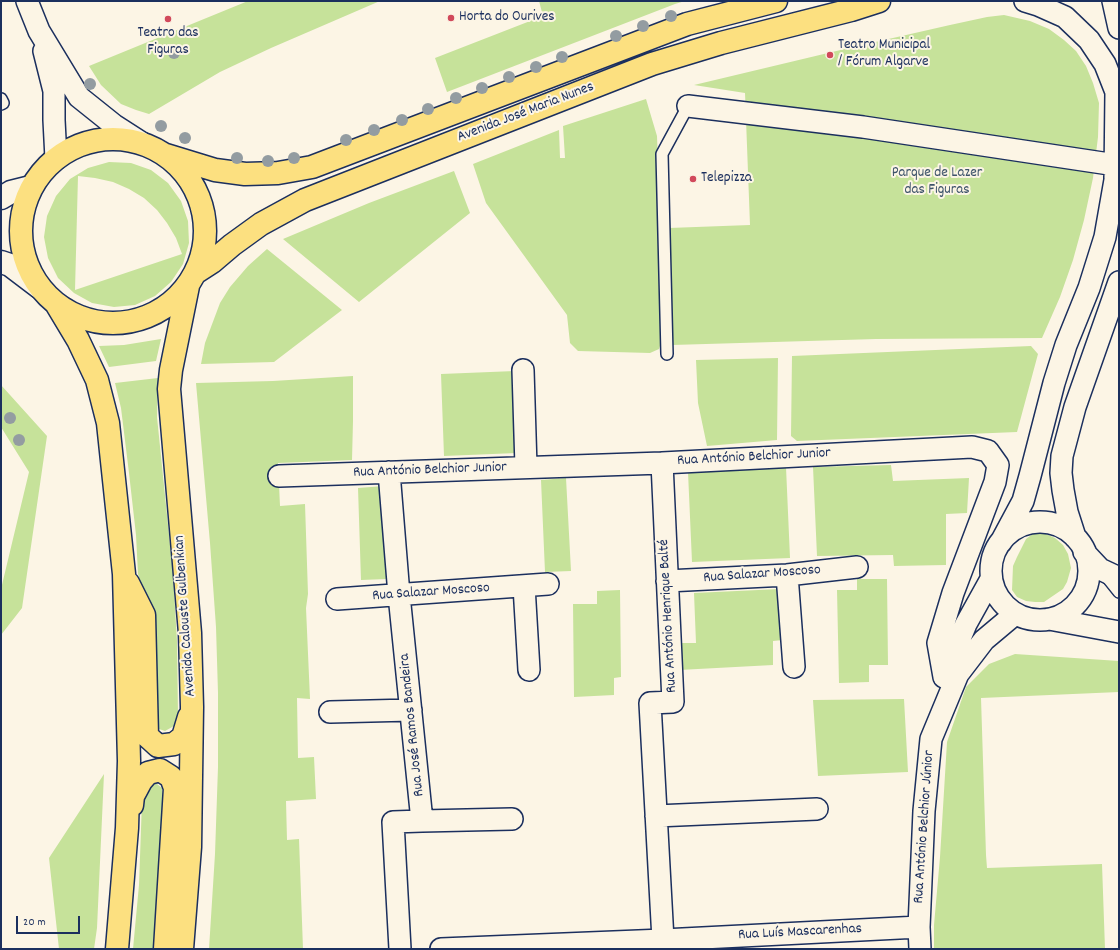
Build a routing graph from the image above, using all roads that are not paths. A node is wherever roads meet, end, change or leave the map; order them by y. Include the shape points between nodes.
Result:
1 (27, 1) edge
2 (752, 1) edge
3 (776, 1) edge
4 (879, 1) edge
5 (1025, 1) edge
6 (1113, 1) edge
7 (733, 12) junction
8 (1119, 28) edge
9 (39, 31) junction
10 (1, 99) edge
11 (1, 104) edge
12 (688, 106) joint
13 (142, 143) junction
14 (166, 156) junction
15 (56, 159) junction
16 (1117, 171) edge
17 (31, 187) junction
18 (1, 198) edge
19 (1, 262) edge
20 (191, 279) junction
21 (1119, 282) edge
22 (39, 287) junction
23 (57, 306) junction
24 (667, 354) dead end
25 (523, 370) dead end
26 (662, 463) junction
27 (526, 467) junction
28 (390, 472) junction
29 (279, 476) dead end
30 (1001, 542) junction
31 (1079, 544) junction
32 (857, 567) dead end
33 (1100, 568) junction
34 (124, 574) junction
35 (787, 575) junction
36 (1119, 578) edge
37 (991, 579) junction
38 (667, 582) junction
39 (548, 584) dead end
40 (524, 586) junction
41 (1119, 592) edge
42 (400, 595) junction
43 (337, 599) dead end
44 (1015, 614) junction
45 (1049, 619) junction
46 (1119, 621) edge
47 (1079, 625) junction
48 (1119, 632) edge
49 (794, 667) dead end
50 (529, 670) dead end
51 (944, 677) junction
52 (192, 707) junction
53 (411, 710) junction
54 (330, 712) dead end
55 (931, 738) junction
56 (817, 809) dead end
57 (656, 816) junction
58 (512, 819) dead end
59 (422, 821) junction
60 (127, 828) junction
61 (919, 927) junction
62 (663, 940) junction
63 (117, 949) edge
64 (165, 949) edge
65 (182, 949) edge
66 (400, 949) edge
67 (440, 949) edge
68 (920, 949) edge

1 - 9 street
2 - 7 lane
3 - 7 main road, Avenida José Maria Nunes
4 - 20 main road, Avenida José Maria Nunes via 720,43 652,64 305,200 262,224
5 - 16 street via 1064,17 1089,40 1105,64 1116,92
6 - 8 street
7 - 14 main road, Avenida José Maria Nunes via 687,24 312,167 278,173 245,174 215,170
9 - 13 street via 79,97
9 - 15 street via 54,91
10 - 11 lane
12 - 16 street via 863,127
12 - 24 lane via 662,154
13 - 14 main road
13 - 15 main road via 117,139 91,141
14 - 20 main road via 187,176 200,202 206,231 201,260
15 - 17 main road via 42,171
16 - 30 street via 1105,237 1054,383 1023,501
17 - 18 main road
17 - 22 main road via 22,212 20,238 26,264
19 - 22 main road via 10,265
20 - 23 main road via 167,307 141,320 112,324 82,320
20 - 52 main road, Avenida Calouste Gulbenkian via 169,389 190,633
21 - 31 street via 1075,407 1062,456 1061,473 1067,512
22 - 23 main road
23 - 34 main road via 78,340 99,387 108,423
25 - 27 street
26 - 27 street, Rua António Belchior Junior
26 - 38 street, Rua António Henrique Balté
26 - 51 street, Rua António Belchior Junior via 972,447 988,451 998,465 995,482 953,593 938,643
27 - 28 street, Rua António Belchior Junior
28 - 29 street, Rua António Belchior Junior
28 - 42 street, Rua José Ramos Bandeira
30 - 31 street via 1013,530 1028,524 1045,523 1061,527
30 - 37 street via 994,553
31 - 33 street
31 - 45 street via 1088,566 1088,580 1083,594 1069,610
32 - 35 street, Rua Salazar Moscoso
33 - 36 street
33 - 41 lane
34 - 52 main road via 144,615 147,736 158,746 174,744 183,737
34 - 60 main road via 129,761
35 - 38 street, Rua Salazar Moscoso
35 - 49 street
37 - 44 street via 1004,605
37 - 51 street via 966,624
38 - 57 street, Rua António Henrique Balté via 673,702 650,703
39 - 40 street, Rua Salazar Moscoso
40 - 42 street, Rua Salazar Moscoso
40 - 50 street
42 - 43 street, Rua Salazar Moscoso
42 - 53 street, Rua José Ramos Bandeira
44 - 45 street via 1038,620
44 - 55 street, Rua António Belchior Júnior via 984,640 958,674
45 - 47 street
46 - 47 lane
47 - 48 street
51 - 55 street
52 - 65 main road, Avenida Calouste Gulbenkian via 190,847
53 - 54 street
53 - 59 street, Rua José Ramos Bandeira
55 - 61 street, Rua António Belchior Júnior via 924,811
56 - 57 street
57 - 62 street, Rua António Henrique Balté
58 - 59 street
59 - 66 street via 393,822
60 - 63 main road
60 - 64 main road via 133,796 141,782 148,774 160,770 171,777 175,788
61 - 62 street, Rua Luís Mascarenhas
61 - 68 street, Rua António Belchior Júnior
62 - 67 street, Rua Luís Mascarenhas

